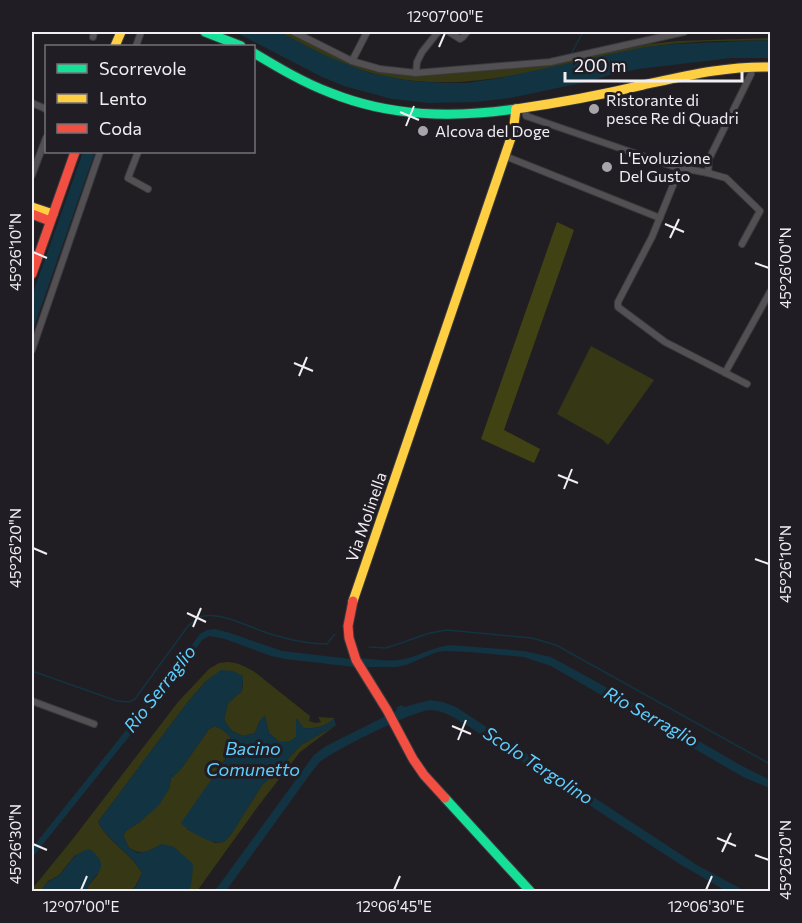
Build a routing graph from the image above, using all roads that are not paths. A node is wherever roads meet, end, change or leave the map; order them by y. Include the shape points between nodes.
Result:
1 (205, 32) edge
2 (294, 32) edge
3 (367, 32) edge
4 (438, 32) edge
5 (449, 32) edge
6 (467, 32) edge
7 (684, 32) edge
8 (238, 45) edge
9 (255, 54) edge
10 (352, 60) junction
11 (771, 67) edge
12 (751, 68) junction
13 (416, 73) junction
14 (521, 113) junction
15 (45, 141) edge
16 (75, 153) edge
17 (100, 153) edge
18 (138, 153) edge
19 (504, 156) junction
20 (680, 168) junction
21 (708, 173) junction
22 (32, 175) edge
23 (148, 189) dead end
24 (32, 207) edge
25 (32, 214) edge
26 (51, 218) junction
27 (660, 218) junction
28 (742, 244) dead end
29 (32, 274) edge
30 (771, 292) edge
31 (32, 350) edge
32 (725, 373) junction
33 (747, 384) dead end
34 (32, 702) edge
35 (94, 724) dead end
36 (531, 891) edge

1 - 8 street
2 - 10 street
3 - 10 street
4 - 13 street via 422,52
5 - 6 street via 460,39
7 - 13 street via 550,62
9 - 14 street via 313,85 385,109 417,114
10 - 13 street via 380,69
11 - 12 street
12 - 14 street via 714,71
12 - 21 street via 709,159
14 - 19 street, Via Molinella
14 - 20 street
15 - 22 street
16 - 26 street
17 - 31 street
18 - 23 street via 128,178
19 - 27 street
19 - 36 street, Via Molinella via 348,622 364,675 409,755
20 - 21 street
20 - 27 street
21 - 28 street via 726,178 760,211
24 - 26 street
25 - 26 street
26 - 29 street
27 - 32 street via 618,307 665,342
30 - 32 street
32 - 33 street
34 - 35 street

